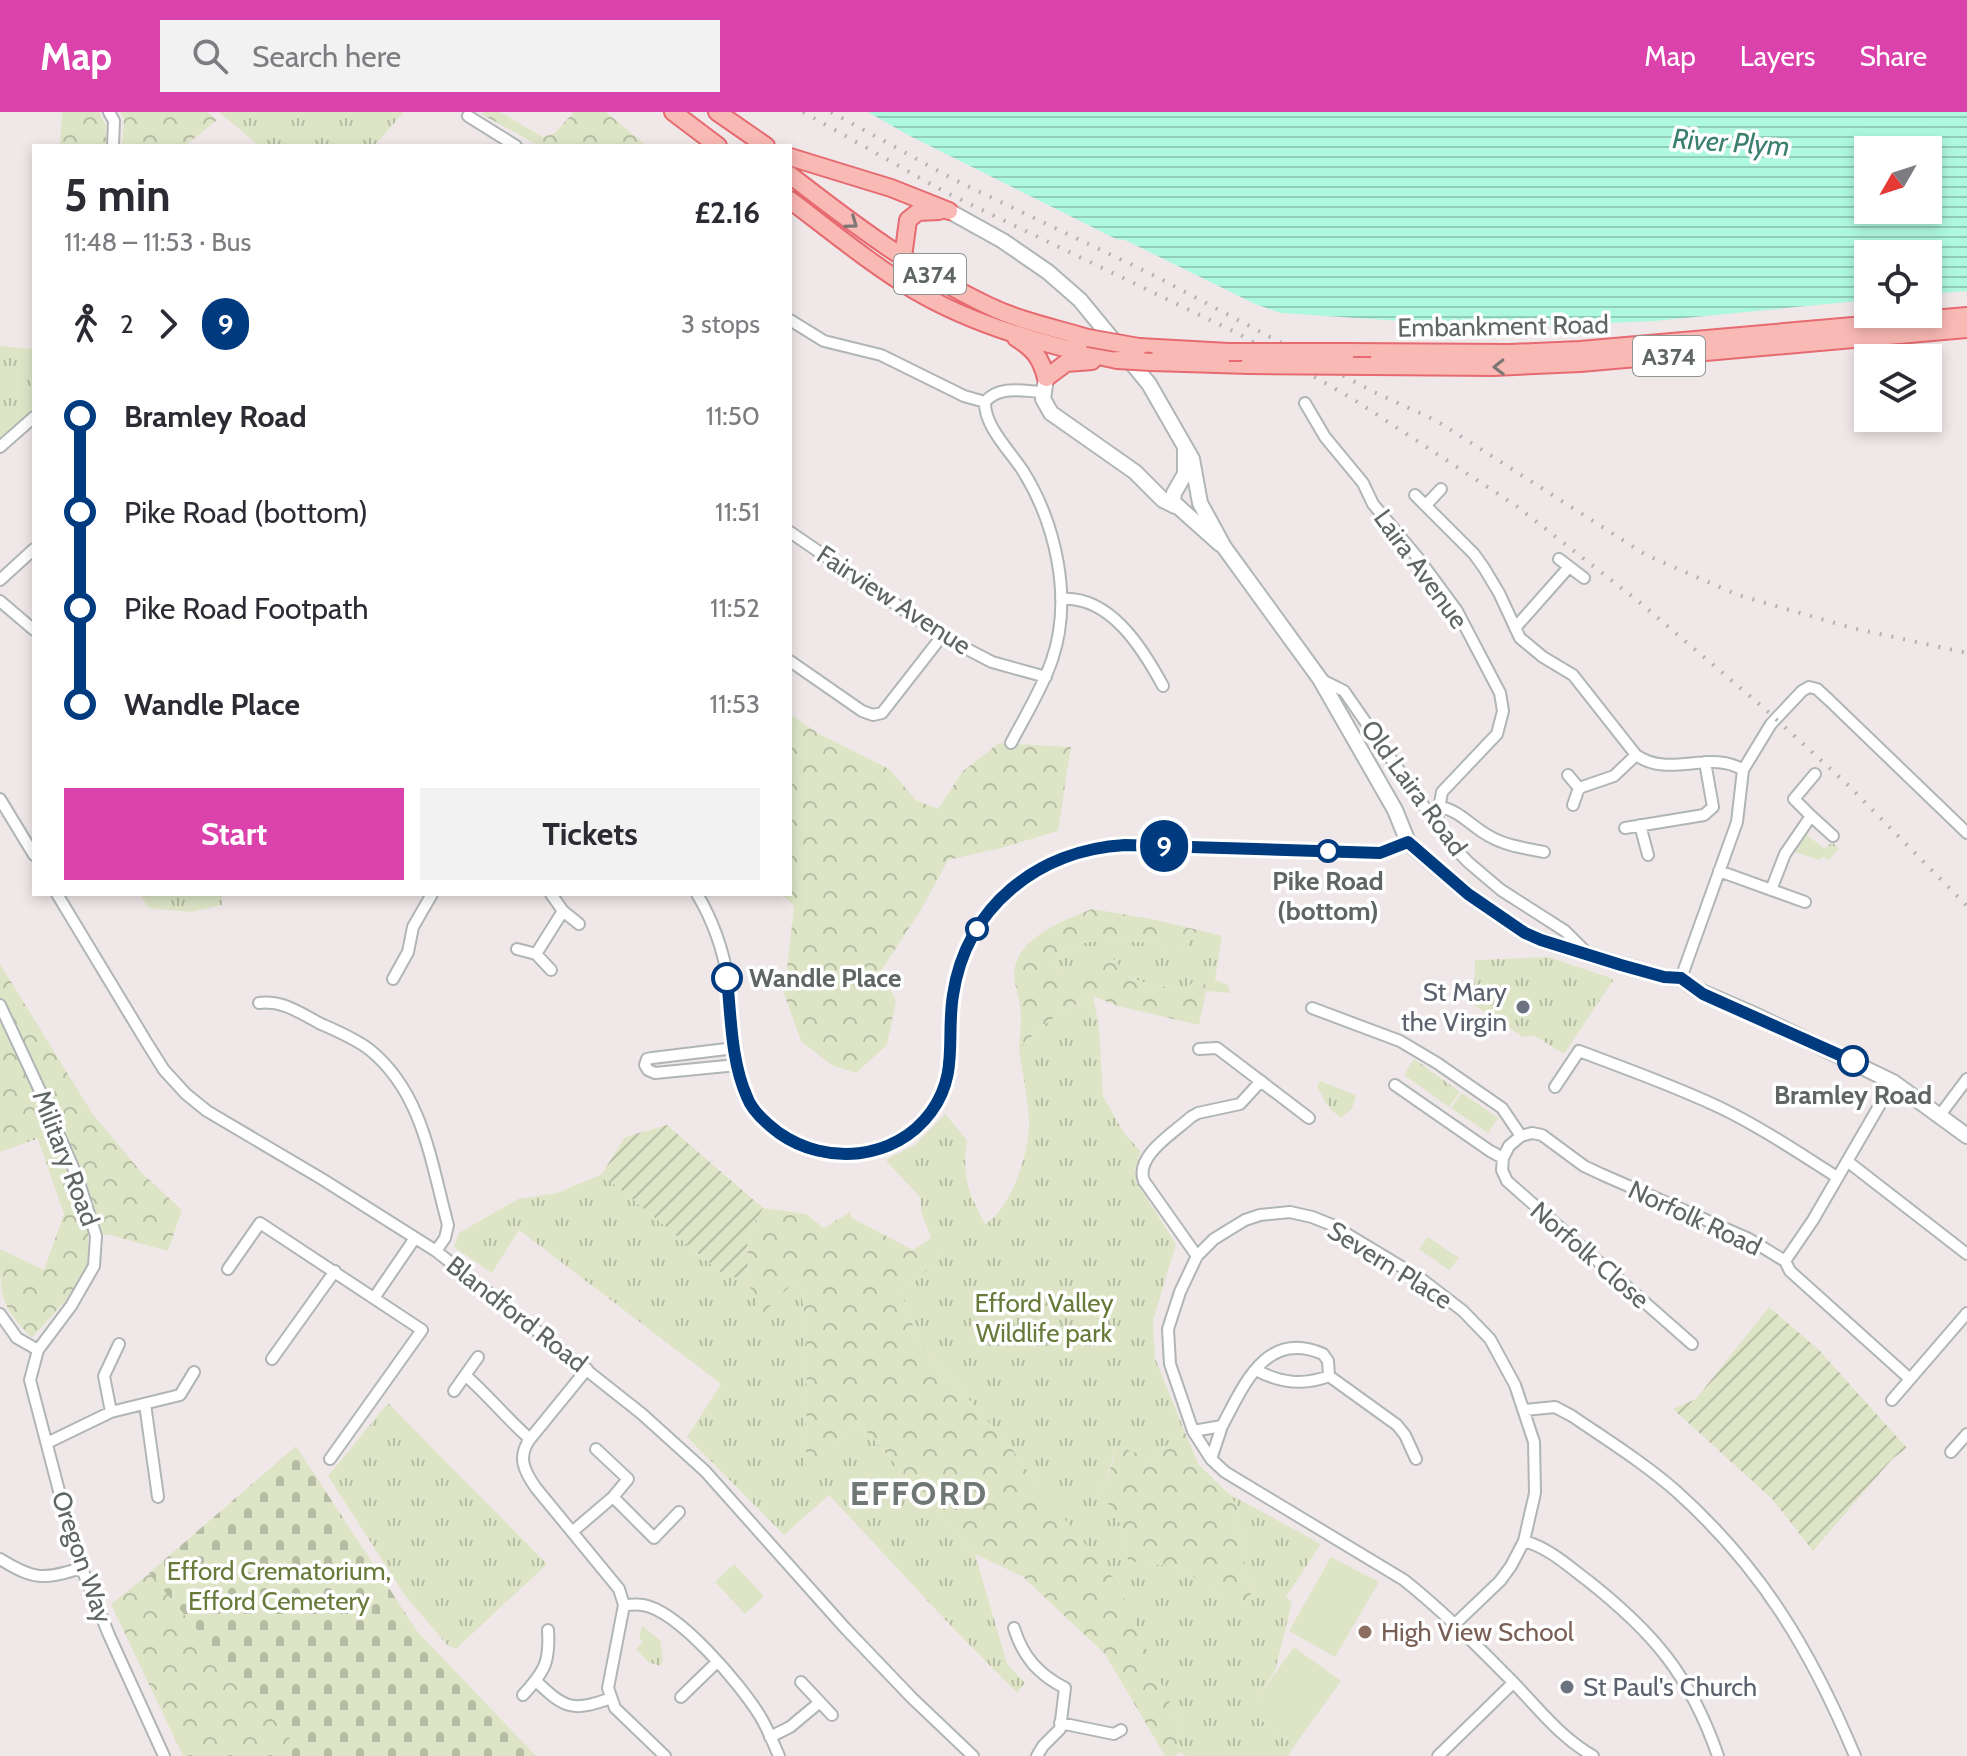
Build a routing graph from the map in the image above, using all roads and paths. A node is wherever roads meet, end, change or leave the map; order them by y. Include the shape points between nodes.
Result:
1 (109, 112) edge
2 (673, 112) edge
3 (709, 112) edge
4 (717, 112) edge
5 (468, 116) dead end
6 (113, 144) edge
7 (513, 144) edge
8 (715, 144) edge
9 (749, 144) edge
10 (763, 144) edge
11 (792, 158) edge
12 (792, 177) edge
13 (792, 201) edge
14 (949, 211) junction
15 (903, 257) junction
16 (1967, 316) edge
17 (792, 321) edge
18 (986, 323) junction
19 (1967, 329) edge
20 (1115, 359) junction
21 (1044, 385) junction
22 (985, 402) junction
23 (1305, 403) dead end
24 (32, 419) edge
25 (1185, 446) junction
26 (0, 447) edge
27 (1135, 472) junction
28 (1178, 488) junction
29 (1441, 489) dead end
30 (1198, 495) junction
31 (1415, 495) dead end
32 (1426, 505) junction
33 (1180, 509) junction
34 (792, 533) edge
35 (1224, 547) junction
36 (32, 551) edge
37 (1559, 559) dead end
38 (1569, 567) junction
39 (1584, 578) dead end
40 (0, 580) edge
41 (1061, 599) junction
42 (0, 601) edge
43 (32, 628) edge
44 (1515, 628) junction
45 (942, 636) junction
46 (792, 662) edge
47 (1046, 677) junction
48 (1320, 679) junction
49 (1163, 686) dead end
50 (1011, 743) dead end
51 (1636, 755) junction
52 (1705, 762) junction
53 (1743, 770) junction
54 (1815, 774) dead end
55 (1568, 775) dead end
56 (1579, 788) junction
57 (0, 799) edge
58 (1573, 805) dead end
59 (1440, 807) junction
60 (1696, 816) junction
61 (1811, 816) junction
62 (1437, 820) junction
63 (1640, 825) junction
64 (1625, 828) dead end
65 (1699, 830) dead end
66 (1967, 833) edge
67 (1833, 836) dead end
68 (1408, 842) junction
69 (32, 852) edge
70 (1544, 852) dead end
71 (1648, 855) dead end
72 (1719, 871) junction
73 (1771, 890) junction
74 (58, 896) edge
75 (431, 896) edge
76 (552, 896) edge
77 (698, 896) edge
78 (1805, 902) dead end
79 (563, 911) junction
80 (579, 924) dead end
81 (517, 949) dead end
82 (536, 954) junction
83 (1587, 954) junction
84 (551, 970) dead end
85 (1681, 978) junction
86 (393, 979) dead end
87 (259, 1003) dead end
88 (0, 1005) edge
89 (1312, 1008) dead end
90 (735, 1048) junction
91 (1199, 1049) dead end
92 (737, 1065) junction
93 (1967, 1079) edge
94 (1261, 1081) junction
95 (1893, 1082) junction
96 (1395, 1085) dead end
97 (1555, 1087) dead end
98 (1940, 1115) junction
99 (1309, 1118) dead end
100 (1521, 1136) junction
101 (1967, 1136) edge
102 (1503, 1158) junction
103 (1847, 1161) junction
104 (1837, 1177) junction
105 (415, 1238) junction
106 (436, 1251) junction
107 (1967, 1254) edge
108 (1197, 1256) junction
109 (1785, 1261) junction
110 (228, 1269) dead end
111 (335, 1271) junction
112 (374, 1298) junction
113 (1967, 1313) edge
114 (0, 1314) edge
115 (119, 1344) dead end
116 (1692, 1344) dead end
117 (38, 1350) junction
118 (478, 1357) dead end
119 (272, 1359) dead end
120 (587, 1369) junction
121 (1256, 1370) junction
122 (194, 1372) dead end
123 (466, 1376) junction
124 (1329, 1376) junction
125 (1910, 1379) junction
126 (454, 1391) dead end
127 (1892, 1400) dead end
128 (145, 1404) junction
129 (1525, 1410) junction
130 (111, 1412) junction
131 (1222, 1426) junction
132 (1193, 1431) junction
133 (1967, 1434) edge
134 (530, 1439) junction
135 (47, 1443) junction
136 (596, 1449) dead end
137 (1951, 1452) dead end
138 (330, 1459) dead end
139 (1211, 1459) junction
140 (1416, 1459) dead end
141 (158, 1497) dead end
142 (613, 1497) junction
143 (679, 1512) dead end
144 (572, 1532) junction
145 (1524, 1541) junction
146 (0, 1559) edge
147 (81, 1568) junction
148 (624, 1605) junction
149 (1455, 1624) junction
150 (1014, 1628) dead end
151 (548, 1630) dead end
152 (717, 1662) junction
153 (536, 1681) junction
154 (801, 1682) dead end
155 (1513, 1683) junction
156 (523, 1695) dead end
157 (681, 1697) dead end
158 (611, 1698) junction
159 (820, 1702) junction
160 (832, 1715) dead end
161 (1060, 1723) junction
162 (1121, 1730) dead end
163 (770, 1737) junction
164 (164, 1756) edge
165 (665, 1756) edge
166 (779, 1756) edge
167 (973, 1756) edge
168 (1037, 1756) edge
169 (1438, 1756) edge
170 (1593, 1756) edge
171 (1718, 1756) edge
172 (1855, 1756) edge

1 - 6 street
2 - 8 main road
3 - 9 main road
4 - 10 main road
5 - 7 street
11 - 14 main road
12 -> 15 main road, A374
13 - 18 main road, A374 via 914,290
14 - 15 main road via 929,209 908,220
14 - 25 main road, Old Laira Road via 1027,257 1080,300 1149,384
15 - 16 main road, Embankment Road / A374, bridge via 991,307 1088,338 1229,352 1580,350
17 - 22 street via 824,341 881,355
18 - 20 main road, A374
18 - 21 main road via 1033,349 1042,363
19 -> 20 main road, Embankment Road / A374, bridge via 1494,367
20 - 21 main road via 1066,363
21 - 22 street via 1001,390
21 - 27 main road, Old Laira Road via 1044,405 1055,417
22 - 41 street via 991,425 1041,503 1052,534
23 - 59 street, Laira Avenue via 1373,504 1457,611 1500,693 1503,711 1497,734 1442,792
24 - 26 street
25 - 28 main road via 1185,474
25 - 30 main road, Old Laira Road
27 - 28 main road, Old Laira Road
27 - 33 main road, Old Laira Road
28 - 30 main road via 1188,484
28 - 33 main road via 1173,498
29 - 32 street
30 - 33 main road via 1195,510
30 - 35 main road, Old Laira Road
31 - 32 street
32 - 44 street via 1484,568
33 - 35 main road, Old Laira Road
34 - 45 street, Fairview Avenue
35 - 48 main road, Old Laira Road
36 - 40 street
37 - 38 street
38 - 39 street
38 - 44 street
41 - 47 street
41 - 49 street via 1088,603 1121,625
42 - 43 street
44 - 51 street via 1543,657 1573,675
45 - 46 street via 882,713 873,715
45 - 47 street, Fairview Avenue via 992,662
47 - 50 street
48 - 62 street, Old Laira Road via 1344,691
48 - 68 main road, Old Laira Road
51 - 52 street via 1657,764
51 - 56 street via 1614,776
52 - 53 street via 1730,762
52 - 60 street via 1713,807
53 - 66 street via 1771,724 1802,691 1817,689
53 - 72 street via 1737,822
54 - 61 street via 1794,799
55 - 56 street
56 - 58 street
57 - 69 street
59 - 62 street, Laira Avenue
59 - 70 street via 1452,809 1504,844
60 - 63 street
60 - 65 street
61 - 67 street
61 - 73 street via 1785,854
62 - 83 street, Old Laira Road via 1444,837 1468,862 1565,931
63 - 64 street
63 - 71 street
68 - 83 main road, Old Laira Road via 1511,925
68 - 92 street via 1380,853 1098,846 1053,861 1009,890 976,931 953,993 951,1068 942,1093 917,1127 880,1149 838,1155 789,1140 748,1100
72 - 73 street
72 - 85 street
73 - 78 street
74 - 105 street, Blandford Road via 164,1070 186,1094
75 - 86 street
76 - 79 street
77 - 90 street via 723,958
79 - 80 street
79 - 82 street
81 - 82 street
82 - 84 street
83 - 85 main road, Old Laira Road
85 - 95 main road, Old Laira Road via 1703,994
87 - 106 street via 276,1001 351,1038 370,1050 402,1085 417,1110 448,1225
88 - 117 street, Military Road via 78,1179 96,1236 94,1266 83,1289
89 - 100 street via 1400,1041 1437,1063 1502,1108
90 - 92 street
90 - 92 street via 652,1058 645,1065 655,1073
91 - 94 street via 1217,1048
93 - 98 street
94 - 99 street
94 - 108 street via 1240,1104 1191,1117 1144,1161 1144,1181
95 - 98 main road, Old Laira Road
95 - 103 street
96 - 102 street
97 - 104 street via 1579,1051 1723,1109
98 - 101 main road, Old Laira Road
100 - 102 street
100 - 109 street, Norfolk Road via 1542,1135 1584,1166 1749,1239
102 - 116 street, Norfolk Close via 1507,1181
103 - 104 street
103 - 107 street
104 - 109 street
105 - 106 street, Blandford Road
105 - 112 street
106 - 120 street, Blandford Road
108 - 129 street, Severn Place via 1228,1228 1260,1215 1290,1212 1332,1225 1463,1311 1490,1339
108 - 132 street, Severn Place via 1168,1329 1170,1364
109 - 125 street, Norfolk Road
110 - 111 street via 260,1223
111 - 112 street
111 - 119 street
112 - 138 street via 422,1330
113 - 125 street
114 - 117 street via 17,1338
115 - 130 street via 104,1376
117 - 135 street, Oregon Way via 30,1380
118 - 123 street
120 - 134 street
120 - 167 street, Blandford Road via 705,1471 879,1664
121 - 124 street via 1280,1381
121 - 124 street via 1276,1352 1299,1347 1323,1354
121 - 131 street
122 - 128 street via 180,1395
123 - 126 street
123 - 134 street
124 - 140 street via 1397,1425
125 - 127 street
128 - 130 street
128 - 141 street
129 - 145 street, Severn Place via 1534,1442 1535,1493
129 - 172 street via 1555,1407 1572,1416 1675,1490 1714,1528 1793,1629
130 - 135 street
131 - 132 street
131 - 139 street
132 - 139 street, Severn Place
133 - 137 street
134 - 144 street via 522,1460 526,1474
135 - 147 street, Oregon Way
136 - 142 street via 628,1479
139 - 149 street, Severn Place via 1244,1485 1404,1580
142 - 143 street via 654,1538
142 - 144 street
144 - 148 street via 619,1589
145 - 149 street, Severn Place via 1500,1581
145 - 171 street via 1549,1551 1651,1636 1683,1678
146 - 147 street via 32,1577
147 - 164 street, Oregon Way
148 - 152 street via 644,1605 667,1615
148 - 158 street via 608,1688
149 - 155 street, Severn Place
150 - 161 street via 1026,1658 1065,1688
151 - 153 street via 549,1661
152 - 157 street
152 - 163 street
153 - 156 street
153 - 158 street via 557,1702 573,1707
154 - 159 street
155 - 169 street
155 - 170 street, Severn Place via 1563,1736
158 - 165 street via 622,1716
159 - 160 street
159 - 163 street
161 - 162 street via 1114,1734
161 - 168 street
163 - 166 street

